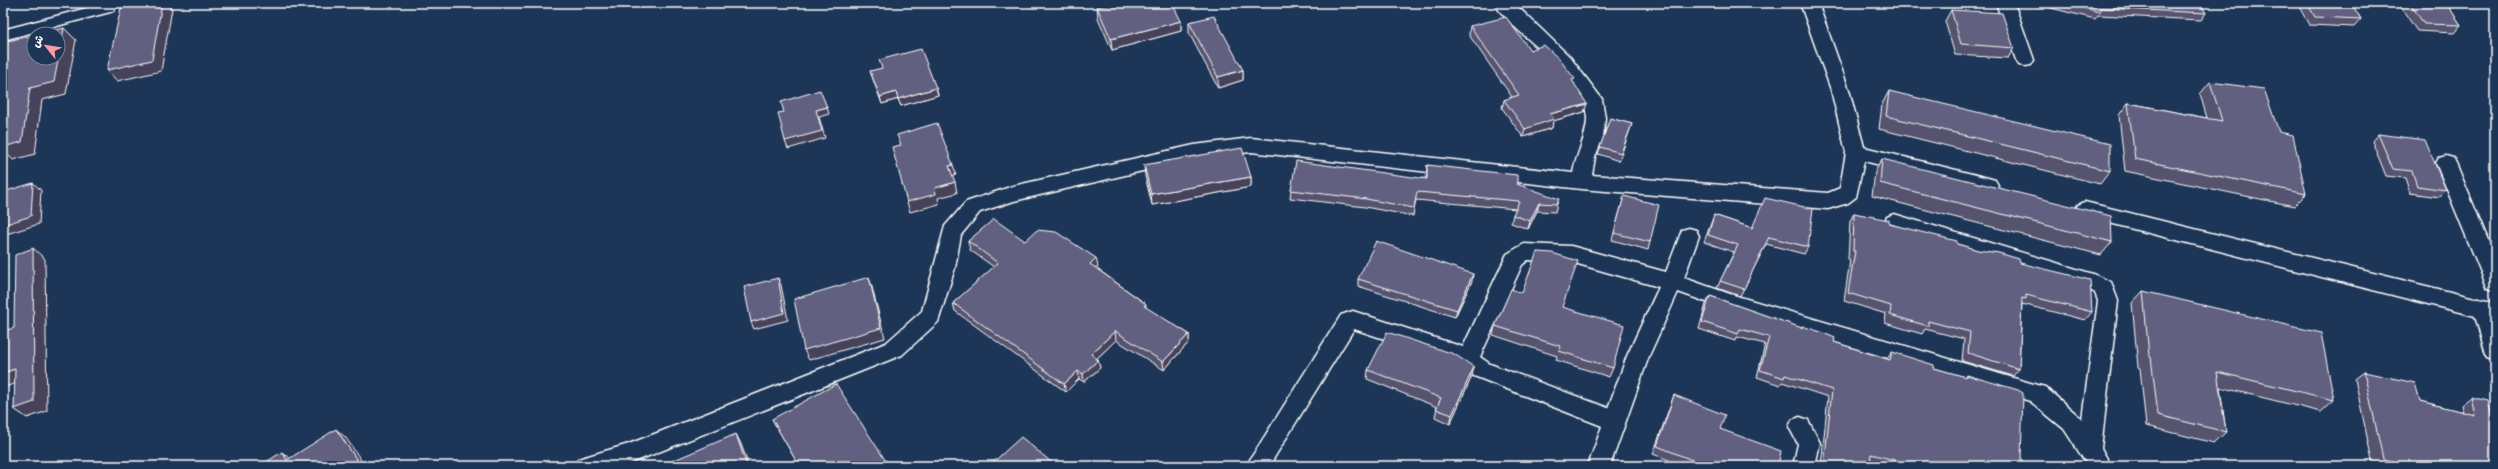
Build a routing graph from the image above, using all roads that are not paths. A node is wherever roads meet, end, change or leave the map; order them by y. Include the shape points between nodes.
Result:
1 (112, 3) edge
2 (1503, 3) edge
3 (1809, 3) edge
4 (2005, 3) edge
5 (3, 35) edge
6 (2025, 60) dead end
7 (1856, 152) junction
8 (2446, 163) dead end
9 (1581, 182) junction
10 (2003, 189) edge
11 (2065, 205) edge
12 (1894, 222) dead end
13 (1689, 236) dead end
14 (1672, 282) junction
15 (2495, 282) edge
16 (2489, 311) edge
17 (2495, 352) edge
18 (1469, 358) junction
19 (1616, 421) junction
20 (1800, 428) dead end
21 (2095, 457) edge
22 (635, 459) edge
23 (586, 466) edge
24 (1257, 466) edge
25 (1598, 466) edge
26 (1804, 466) edge

1 - 5 lane via 110,7
2 - 9 street via 1564,62 1592,99 1596,118 1594,138 1585,157
3 - 7 street via 1840,90
4 - 6 street
7 - 9 street via 1849,192 1841,198 1828,201
7 - 10 street
8 - 15 street
9 - 22 street via 1251,144 1194,152 1013,194 973,207 952,232 931,316 894,348
11 - 16 street
12 - 21 street via 2093,282 2104,288 2108,301
13 - 14 street
14 - 18 street via 1571,254 1524,252 1514,260
14 - 19 street via 1638,356
14 - 21 street via 1729,302 2037,394 2072,422
16 - 17 street
18 - 19 street via 1473,366 1482,370
18 - 24 street via 1353,320 1348,321
19 - 25 street
20 - 26 street via 1809,443
22 - 23 street

